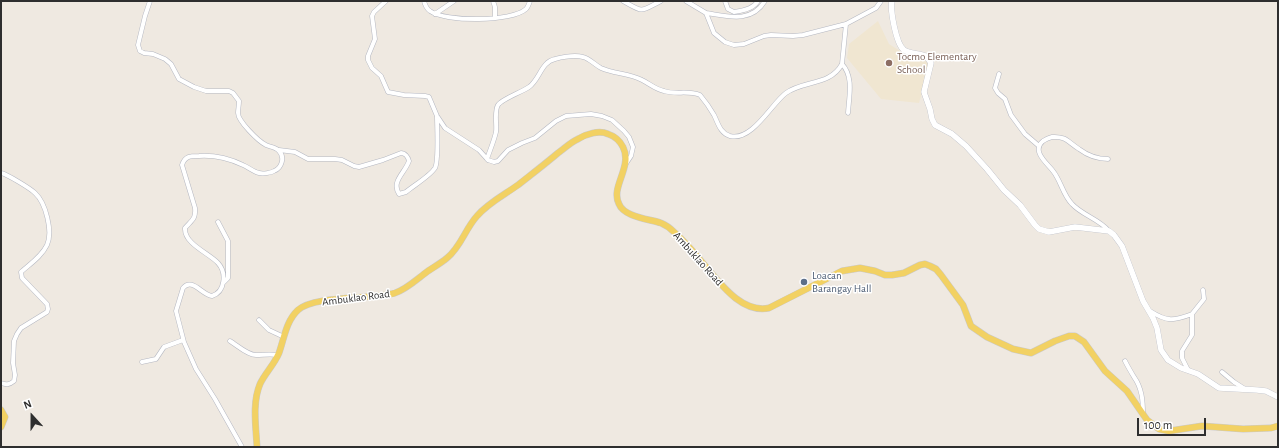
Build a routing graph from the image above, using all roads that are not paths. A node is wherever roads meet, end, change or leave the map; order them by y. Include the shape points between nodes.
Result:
1 (150, 1) edge
2 (386, 1) edge
3 (424, 1) edge
4 (454, 1) edge
5 (492, 1) edge
6 (530, 1) edge
7 (623, 1) edge
8 (661, 1) edge
9 (686, 1) edge
10 (725, 1) edge
11 (758, 1) edge
12 (765, 1) edge
13 (881, 1) edge
14 (892, 1) edge
15 (706, 13) junction
16 (435, 14) junction
17 (496, 18) junction
18 (846, 24) junction
19 (842, 64) junction
20 (999, 74) dead end
21 (848, 113) dead end
22 (436, 116) junction
23 (1039, 146) junction
24 (279, 150) junction
25 (479, 150) junction
26 (490, 150) junction
27 (1108, 159) dead end
28 (488, 160) junction
29 (625, 165) junction
30 (1, 173) edge
31 (218, 222) dead end
32 (1109, 231) junction
33 (224, 282) junction
34 (1203, 290) dead end
35 (1147, 309) junction
36 (1192, 314) junction
37 (259, 320) dead end
38 (284, 337) junction
39 (183, 340) junction
40 (230, 341) dead end
41 (278, 355) junction
42 (1125, 361) dead end
43 (142, 362) dead end
44 (1188, 370) junction
45 (1222, 372) dead end
46 (1, 382) edge
47 (1245, 389) junction
48 (1278, 397) edge
49 (1, 410) edge
50 (1143, 414) junction
51 (1278, 426) edge
52 (1, 427) edge
53 (242, 447) edge
54 (257, 447) edge

1 - 24 street via 138,45 140,51 165,59 171,64 179,79 194,87 206,91 233,93 239,101 238,113 243,123 256,139
2 - 22 street via 372,16 375,39 368,56 370,66 381,76 388,92 429,97
3 - 16 street via 426,7
4 - 16 street
5 - 17 street
6 - 17 street via 526,9
7 - 8 street via 635,9 646,10
9 - 15 street
10 - 11 street via 728,9 734,12 747,9
12 - 15 street via 757,11 738,18
13 - 18 street via 876,8
14 - 32 street via 891,11 902,48 907,52 926,56 931,63 924,92 935,125 952,134 966,146 1039,229 1049,232 1075,227
15 - 18 street via 714,33 725,42 734,45 764,36 803,35
16 - 17 street via 464,19
18 - 19 street
19 - 21 street via 850,80
19 - 26 street via 826,79 786,93 755,126 745,133 730,136 723,133 703,99 696,94 660,90 632,75 602,68 583,57 554,59 547,62 528,88 499,103 496,108 496,132
20 - 23 street via 995,88 1005,99 1011,115 1025,134
22 - 24 street via 436,166 402,194 398,192 397,184 409,161 403,153 359,167 342,160 308,159 295,152
22 - 25 street via 445,128
23 - 27 street via 1050,137 1064,139 1089,155
23 - 32 street via 1042,158 1054,172 1072,204
24 - 33 street via 282,164 274,172 268,173 260,173 228,158 207,155 191,156 182,163 195,208 194,218 185,228 186,234 199,249 218,262
25 - 26 street
25 - 28 street
26 - 28 street
28 - 29 street via 498,161 508,150 535,138 566,116 591,114 612,120 629,137 633,147
29 - 38 main road, Ambuklao Road via 623,147 611,135 594,133 576,140 483,209 449,257 403,290 387,295 309,304 296,311
29 - 50 main road, Ambuklao Road via 617,192 621,208 662,223 671,229 723,288 745,304 763,309 770,308 842,271 860,268 892,275 925,264 941,275 958,297 971,326 1008,348 1031,352 1064,337 1075,336 1080,339 1105,371 1127,391
30 - 46 street via 36,193 43,204 49,226 47,246 21,272 22,278 47,304 48,309 21,328 17,334 14,341 14,381 6,385
31 - 33 street via 228,241 228,278
32 - 35 street via 1122,246
33 - 39 street via 218,293 212,296 204,294 194,285 184,285 176,311
34 - 36 street via 1204,300
35 - 36 street via 1160,317 1172,320
35 - 44 street via 1157,328 1161,350 1165,356
36 - 44 street via 1192,335 1181,354
37 - 38 street via 269,330
38 - 41 main road, Ambuklao Road
39 - 43 street via 164,347 156,359
39 - 53 street via 196,369
40 - 41 street via 250,354
41 - 54 main road, Ambuklao Road via 260,384 256,401
42 - 50 street via 1139,386
44 - 47 street via 1219,388
45 - 47 street
47 - 48 street via 1266,392
49 - 52 main road via 5,417
50 - 51 main road, Ambuklao Road via 1154,426 1169,430 1202,426 1243,430

